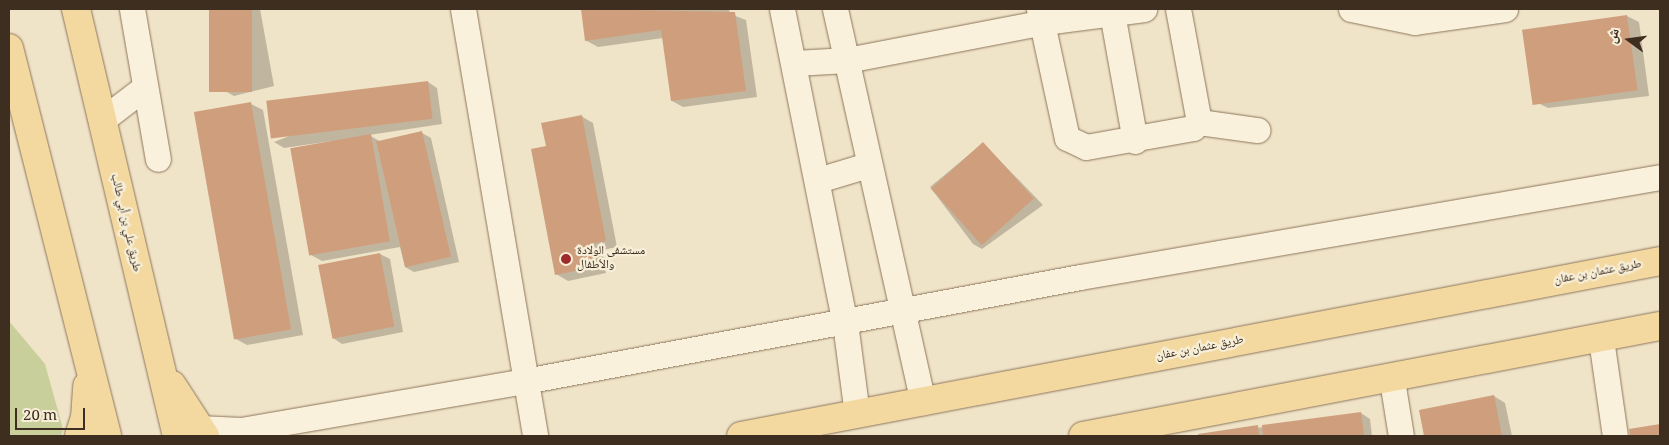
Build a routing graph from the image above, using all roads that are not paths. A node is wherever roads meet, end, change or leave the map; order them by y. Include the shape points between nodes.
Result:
1 (76, 9) edge
2 (132, 9) edge
3 (463, 9) edge
4 (782, 9) edge
5 (835, 9) edge
6 (1144, 9) edge
7 (1178, 9) edge
8 (1351, 9) edge
9 (1505, 9) edge
10 (1112, 13) junction
11 (1041, 15) edge
12 (1414, 16) edge
13 (9, 48) edge
14 (847, 60) junction
15 (794, 63) junction
16 (145, 87) junction
17 (102, 120) junction
18 (1199, 122) junction
19 (1257, 130) dead end
20 (1135, 141) junction
21 (158, 159) dead end
22 (868, 165) junction
23 (1660, 177) edge
24 (818, 180) junction
25 (1660, 261) edge
26 (900, 314) junction
27 (845, 323) junction
28 (1660, 326) edge
29 (1601, 338) junction
30 (88, 367) junction
31 (1392, 380) junction
32 (525, 382) junction
33 (922, 402) junction
34 (857, 414) junction
35 (1162, 429) edge
36 (193, 434) edge
37 (79, 436) edge
38 (108, 436) edge
39 (535, 436) edge
40 (741, 436) edge
41 (1083, 436) edge
42 (1401, 436) edge
43 (1615, 436) edge

1 - 17 main road, طريق علي بن أبي طالب
2 - 16 street
3 - 32 street
4 - 15 street
5 - 14 street
6 - 10 street
7 - 18 street
8 - 12 street
9 - 12 street
10 - 11 street
10 - 20 street
11 - 14 street
11 - 20 street via 1067,138 1086,147
13 - 30 main road
14 - 15 street
14 - 22 street
15 - 24 street
16 - 17 street
16 - 21 street
17 - 36 main road, طريق علي بن أبي طالب via 150,334
18 - 19 street
18 - 20 street via 1193,128
22 - 24 street
22 - 26 street
23 - 26 street via 1080,277
24 - 27 street
25 - 33 main road, طريق عثمان بن عفان
26 - 27 street
26 - 33 street
27 - 32 street
27 - 34 street
28 - 29 main road
29 - 31 main road
29 - 43 street
30 - 37 main road via 86,418
30 - 38 main road
31 - 35 main road
31 - 42 street
32 - 36 street via 241,430
32 - 39 street
33 - 34 main road, طريق عثمان بن عفان
34 - 40 main road, طريق عثمان بن عفان
35 - 41 main road

